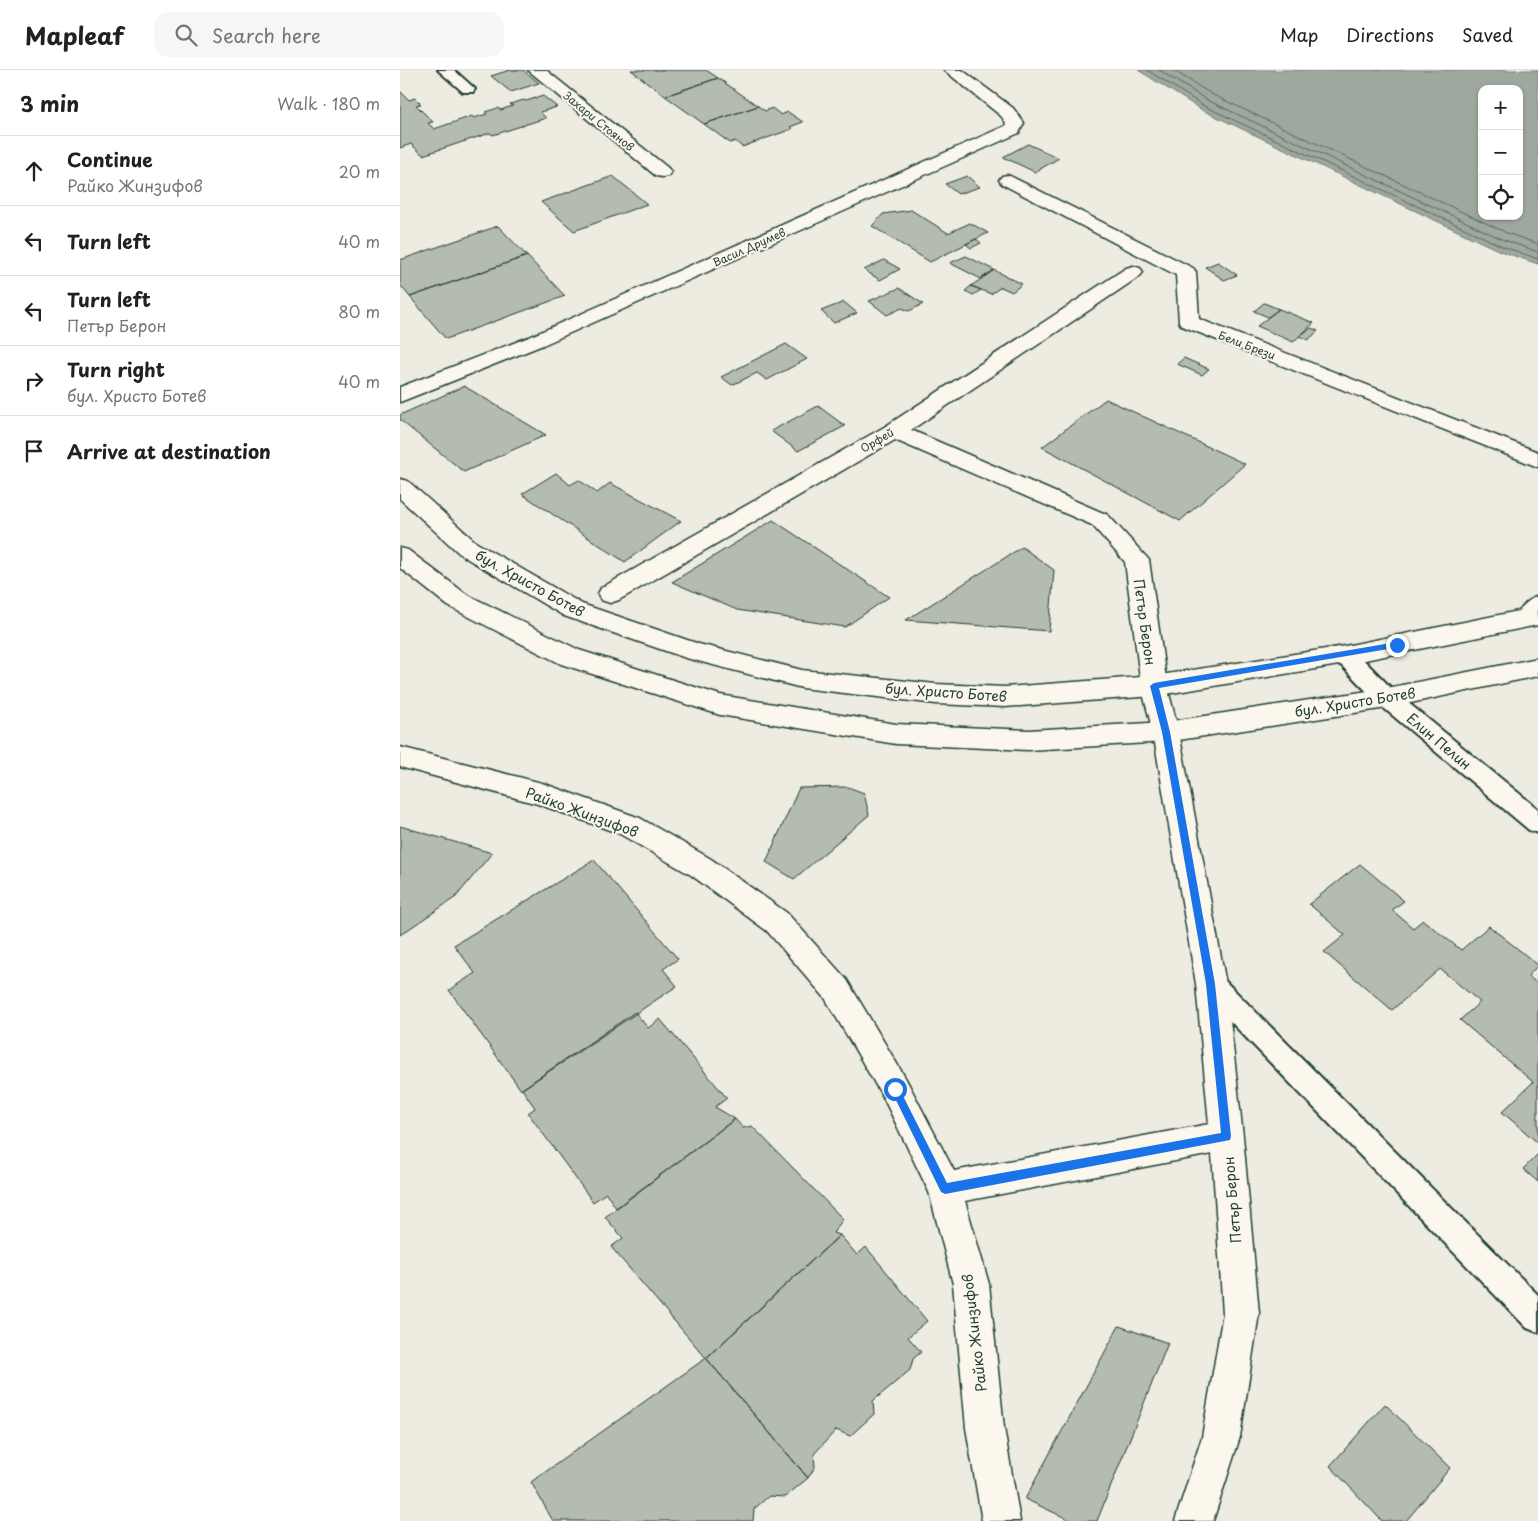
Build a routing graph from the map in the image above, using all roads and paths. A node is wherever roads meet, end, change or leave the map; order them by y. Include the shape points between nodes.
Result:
1 (445, 70) edge
2 (536, 70) edge
3 (952, 70) edge
4 (468, 89) dead end
5 (662, 172) dead end
6 (1008, 180) dead end
7 (1133, 272) dead end
8 (400, 395) edge
9 (894, 431) junction
10 (1538, 460) edge
11 (400, 486) edge
12 (400, 556) edge
13 (610, 594) dead end
14 (1535, 613) edge
15 (1345, 655) junction
16 (1538, 667) edge
17 (1154, 686) junction
18 (1387, 698) junction
19 (1166, 732) junction
20 (400, 757) edge
21 (1538, 822) edge
22 (1211, 984) junction
23 (1226, 1136) junction
24 (945, 1189) junction
25 (1538, 1316) edge
26 (1000, 1521) edge
27 (1194, 1521) edge

1 - 4 lane
2 - 5 street, Захари Стоянов
3 - 8 street, Васил Друмев via 1007,112 1015,122 1013,129 536,341
6 - 10 street, Бели Брези via 1186,272 1189,322
7 - 9 street, Орфей
9 - 13 street, Орфей
9 - 17 street, Петър Берон via 1100,520 1137,560
11 - 17 street, бул. Христо Ботев via 468,549 574,610 695,652 802,680 936,694 1005,697
12 - 19 street, бул. Христо Ботев via 457,600 570,657 720,705 896,734 1028,740
14 - 15 street, бул. Христо Ботев
15 - 17 street, бул. Христо Ботев
15 - 18 lane, Елин Пелин
16 - 18 street, бул. Христо Ботев
17 - 19 street, Петър Берон
18 - 19 street, бул. Христо Ботев
18 - 21 lane, Елин Пелин
19 - 22 street, Петър Берон
20 - 24 street, Райко Жинзифов via 542,794 630,826 701,867 777,922 836,989 895,1089
22 - 23 street, Петър Берон
22 - 25 lane
23 - 24 street
23 - 27 street, Петър Берон via 1241,1313 1221,1436
24 - 26 street, Райко Жинзифов via 971,1284 985,1428

